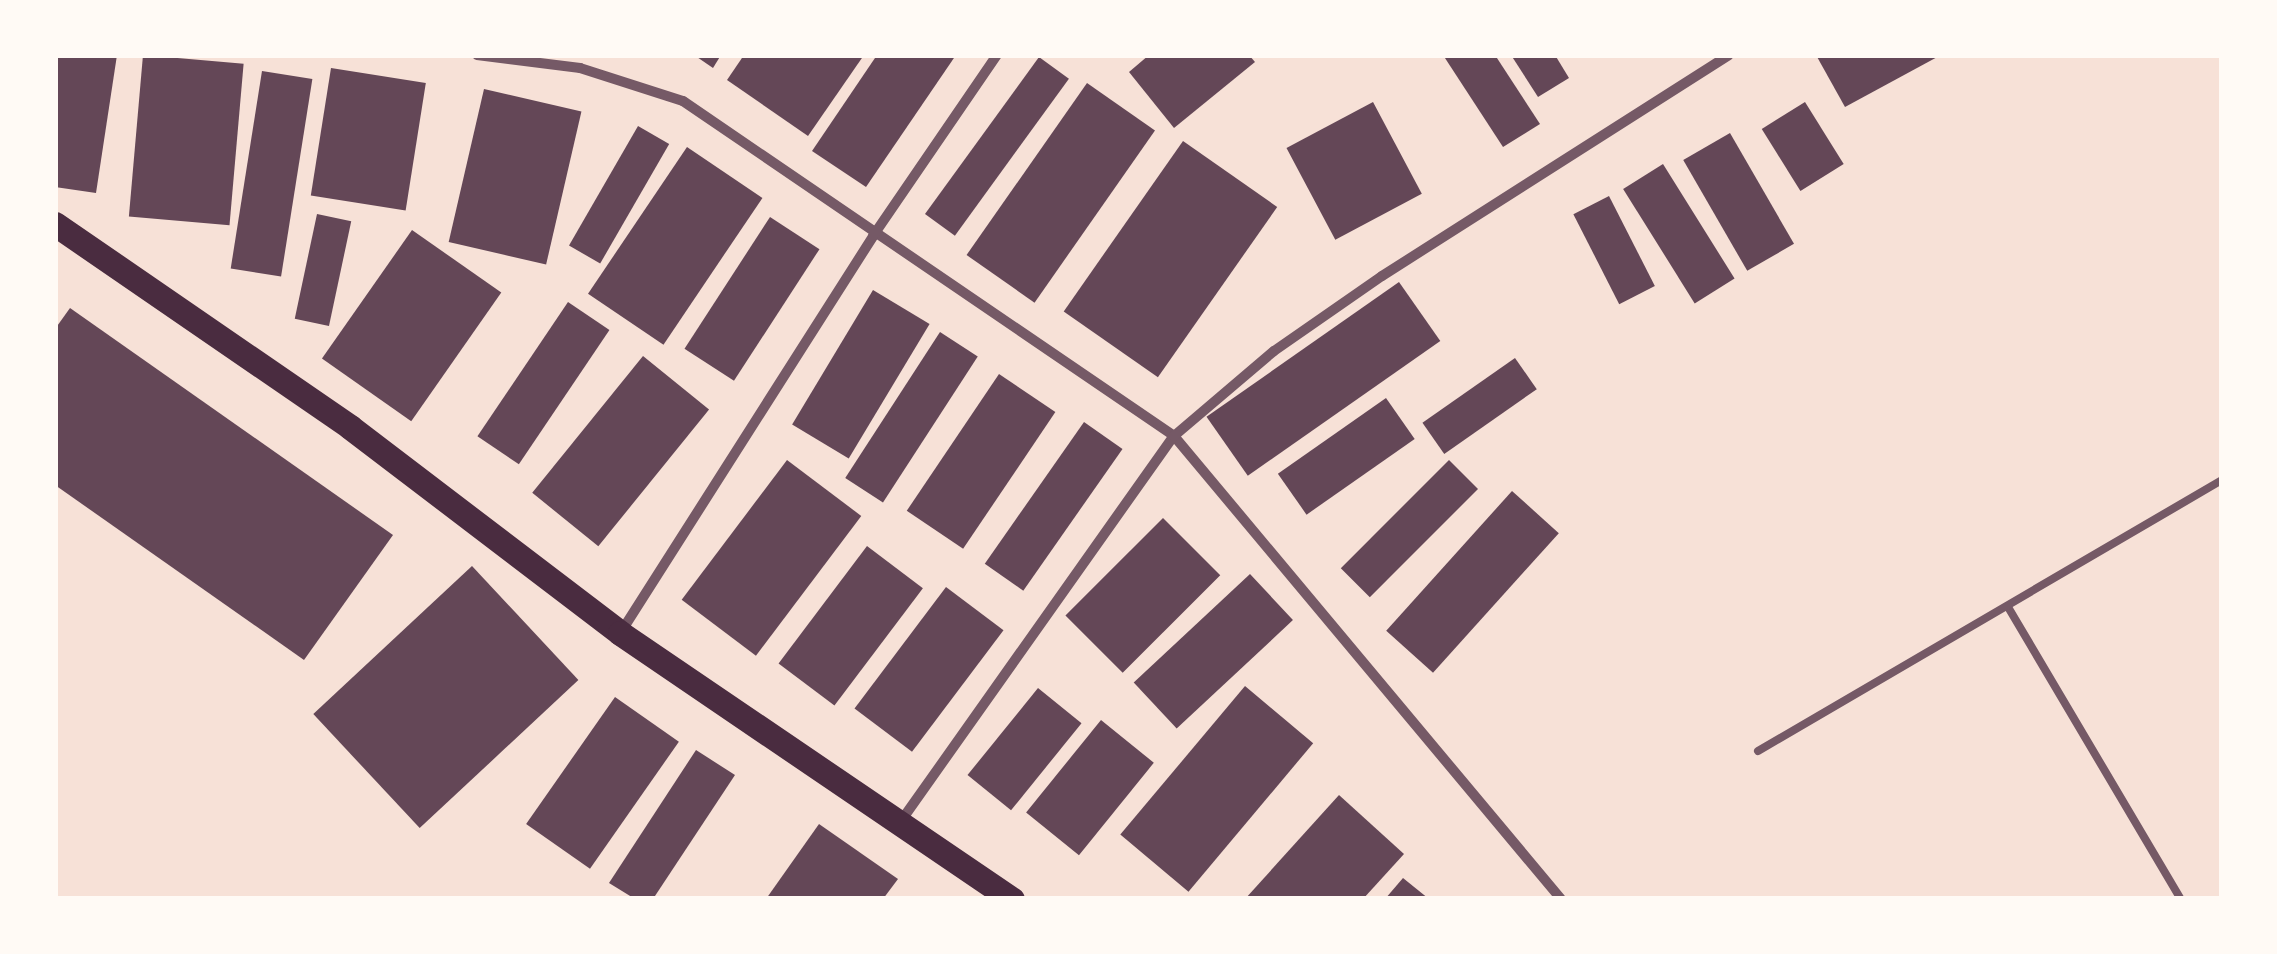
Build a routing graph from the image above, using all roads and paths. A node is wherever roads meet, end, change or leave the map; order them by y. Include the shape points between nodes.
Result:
1 (477, 55) edge
2 (997, 55) edge
3 (1728, 55) edge
4 (55, 224) edge
5 (872, 236) junction
6 (1174, 436) junction
7 (2222, 480) edge
8 (2008, 607) junction
9 (620, 633) junction
10 (1758, 751) dead end
11 (901, 820) junction
12 (1012, 899) edge
13 (1561, 899) edge
14 (2181, 899) edge

1 - 5 street via 580,68 683,102
2 - 5 street
3 - 6 street via 1367,287 1274,351
4 - 9 main road via 350,427
5 - 6 street
5 - 9 street
6 - 11 street
6 - 13 street
7 - 8 lane
8 - 10 lane
8 - 14 lane
9 - 11 main road
11 - 12 main road

